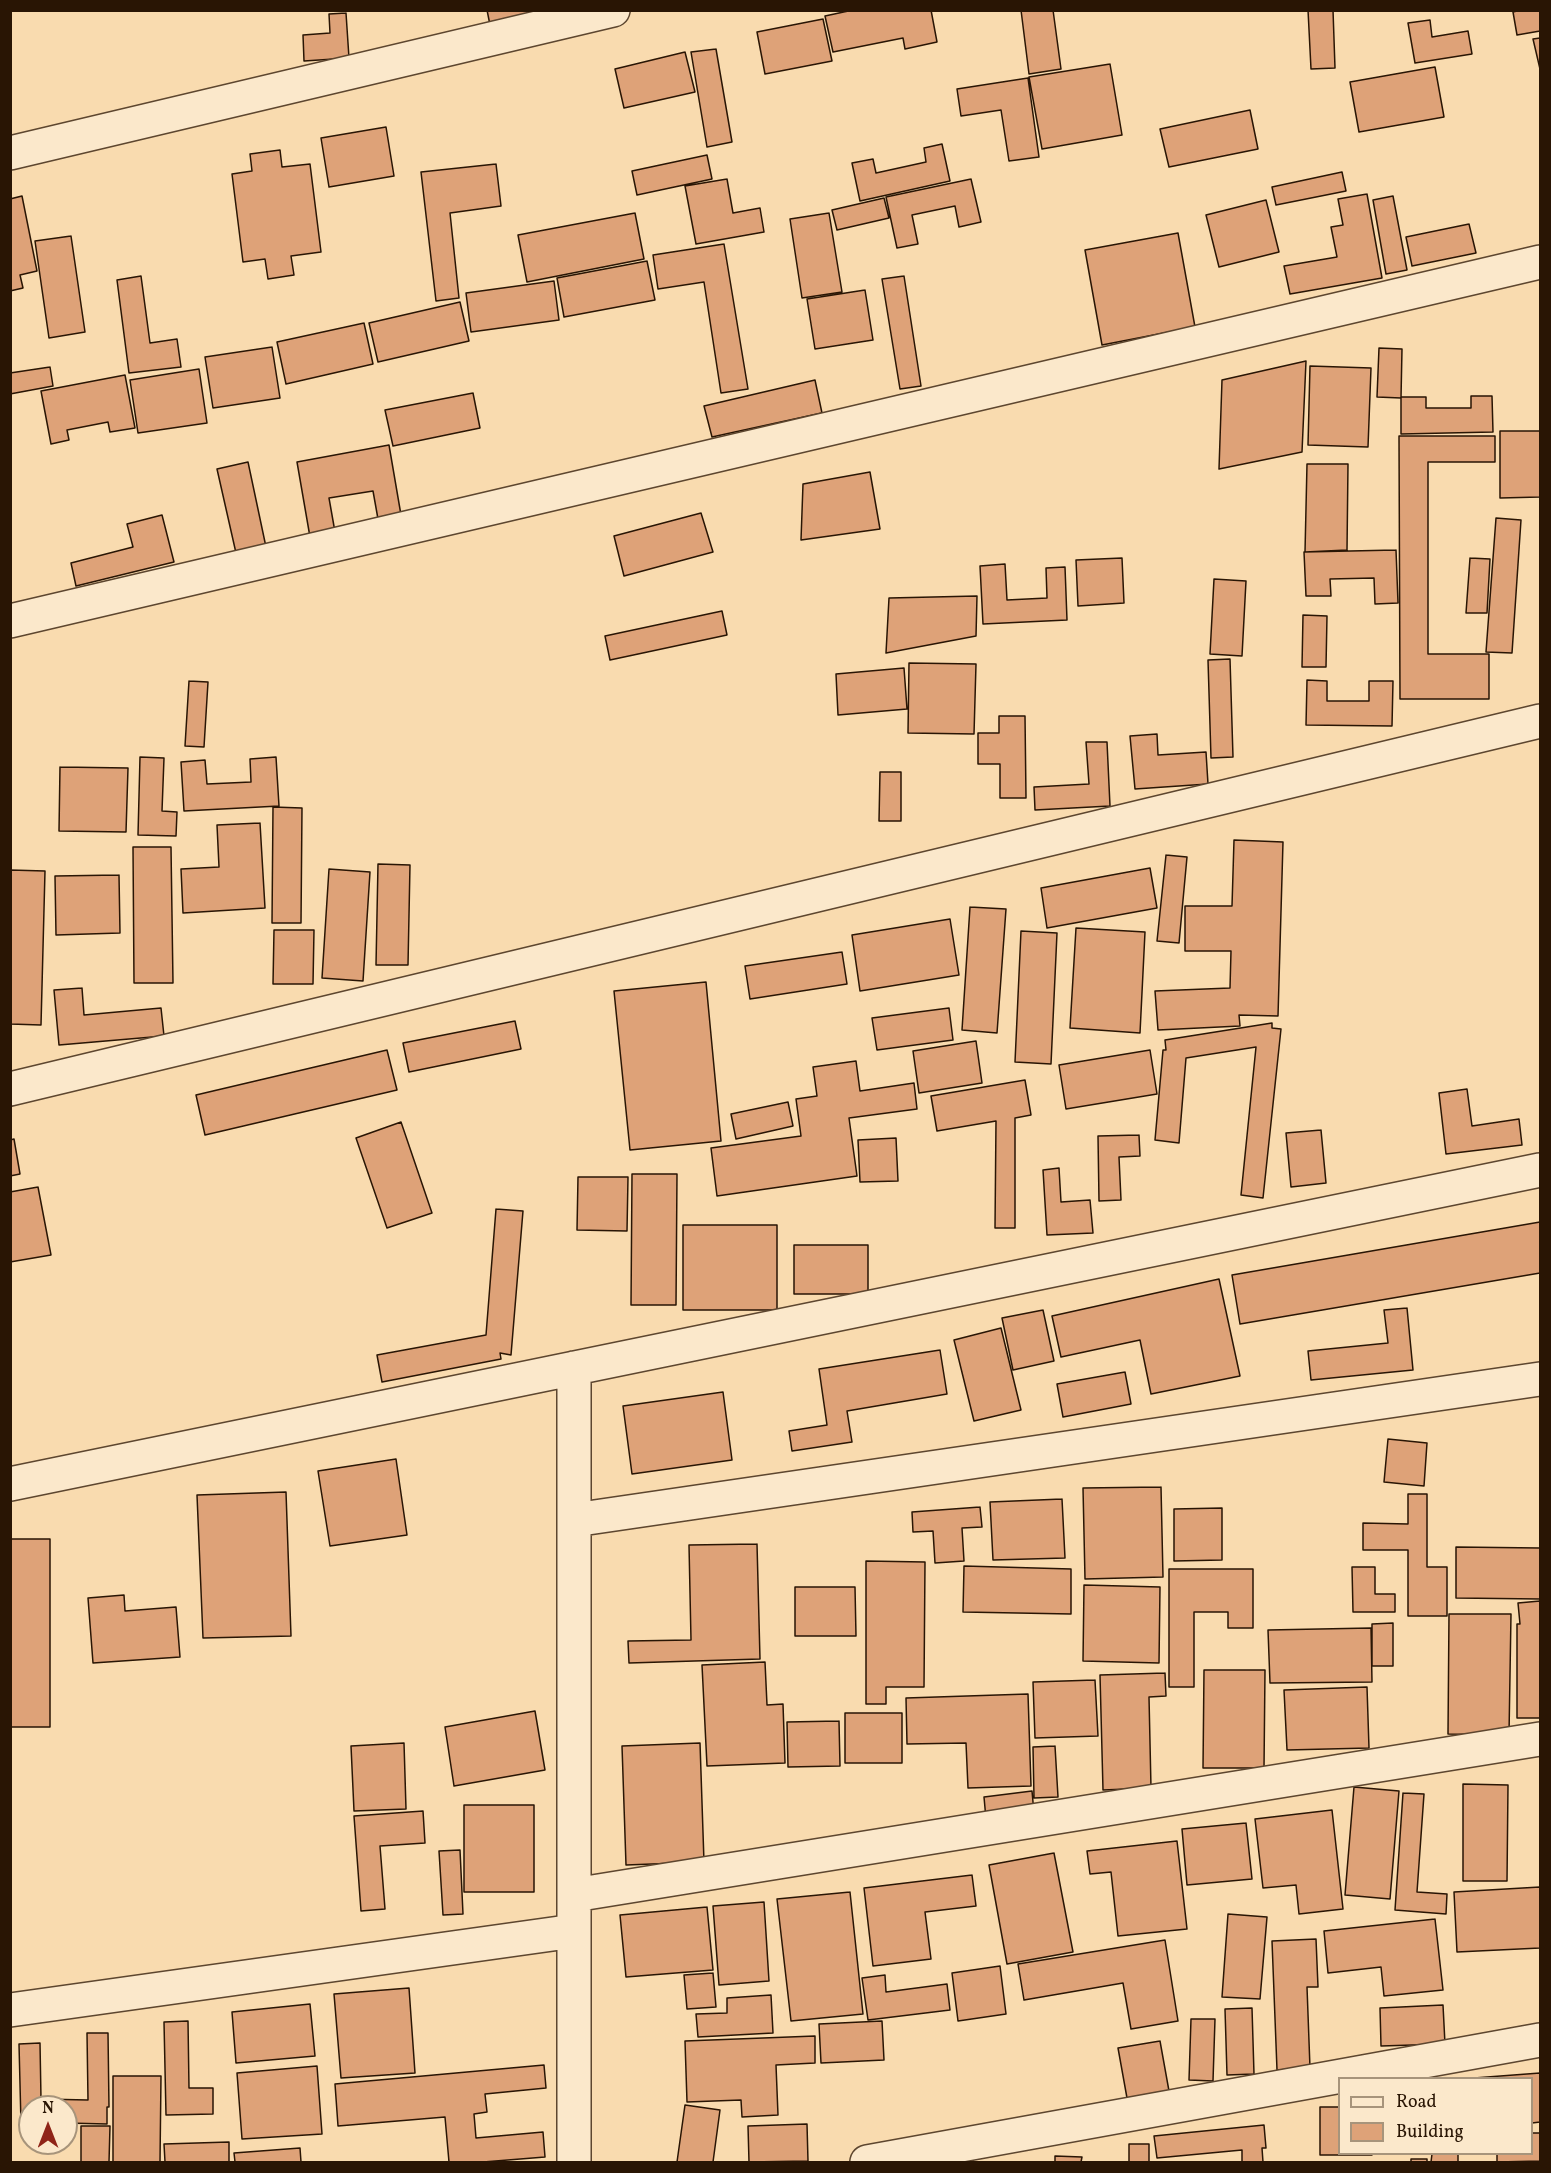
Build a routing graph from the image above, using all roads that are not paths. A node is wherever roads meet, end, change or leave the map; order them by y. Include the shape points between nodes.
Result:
1 (613, 10) edge
2 (10, 153) edge
3 (1540, 262) edge
4 (10, 621) edge
5 (1540, 721) edge
6 (10, 1089) edge
7 (1540, 1170) edge
8 (574, 1368) junction
9 (1540, 1379) edge
10 (10, 1484) edge
11 (574, 1520) junction
12 (1540, 1739) edge
13 (574, 1895) junction
14 (574, 1931) junction
15 (10, 2010) edge
16 (1540, 2040) edge
17 (574, 2163) edge
18 (867, 2163) edge

1 - 2 street
3 - 4 street
5 - 6 street
7 - 8 street
8 - 10 street
8 - 11 street
9 - 11 street
11 - 13 street
12 - 13 street
13 - 14 street
14 - 15 street
14 - 17 street
16 - 18 street

